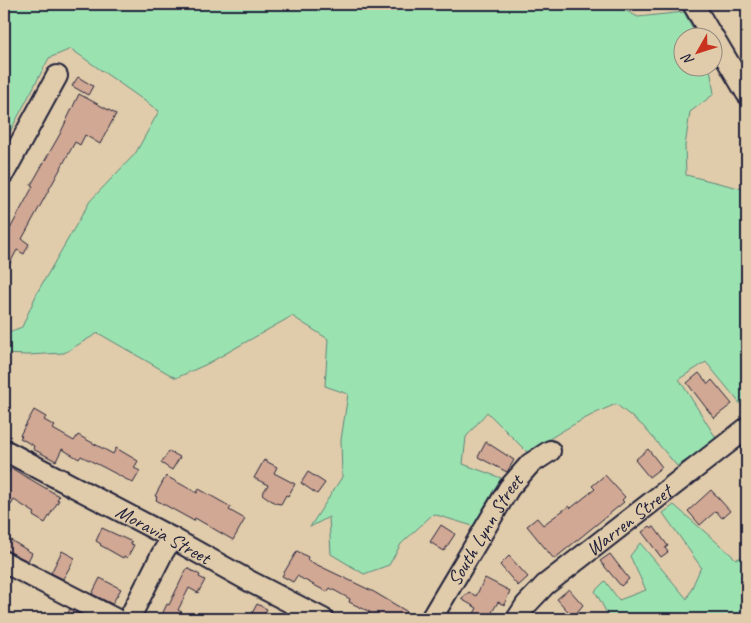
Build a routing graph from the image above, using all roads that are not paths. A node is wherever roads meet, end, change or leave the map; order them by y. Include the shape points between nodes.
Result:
1 (698, 5) edge
2 (708, 28) edge
3 (724, 56) edge
4 (57, 76) dead end
5 (747, 94) edge
6 (4, 173) edge
7 (747, 428) edge
8 (4, 450) edge
9 (550, 451) dead end
10 (172, 538) junction
11 (4, 562) edge
12 (115, 619) edge
13 (129, 619) edge
14 (323, 619) edge
15 (431, 619) edge
16 (517, 619) edge

1 - 2 street
3 - 5 street
4 - 6 street
7 - 16 street, Warren Street via 545,585
8 - 10 street, Moravia Street
9 - 15 street, South Lynn Street via 530,464 509,488
10 - 13 street
10 - 14 street, Moravia Street
11 - 12 street

